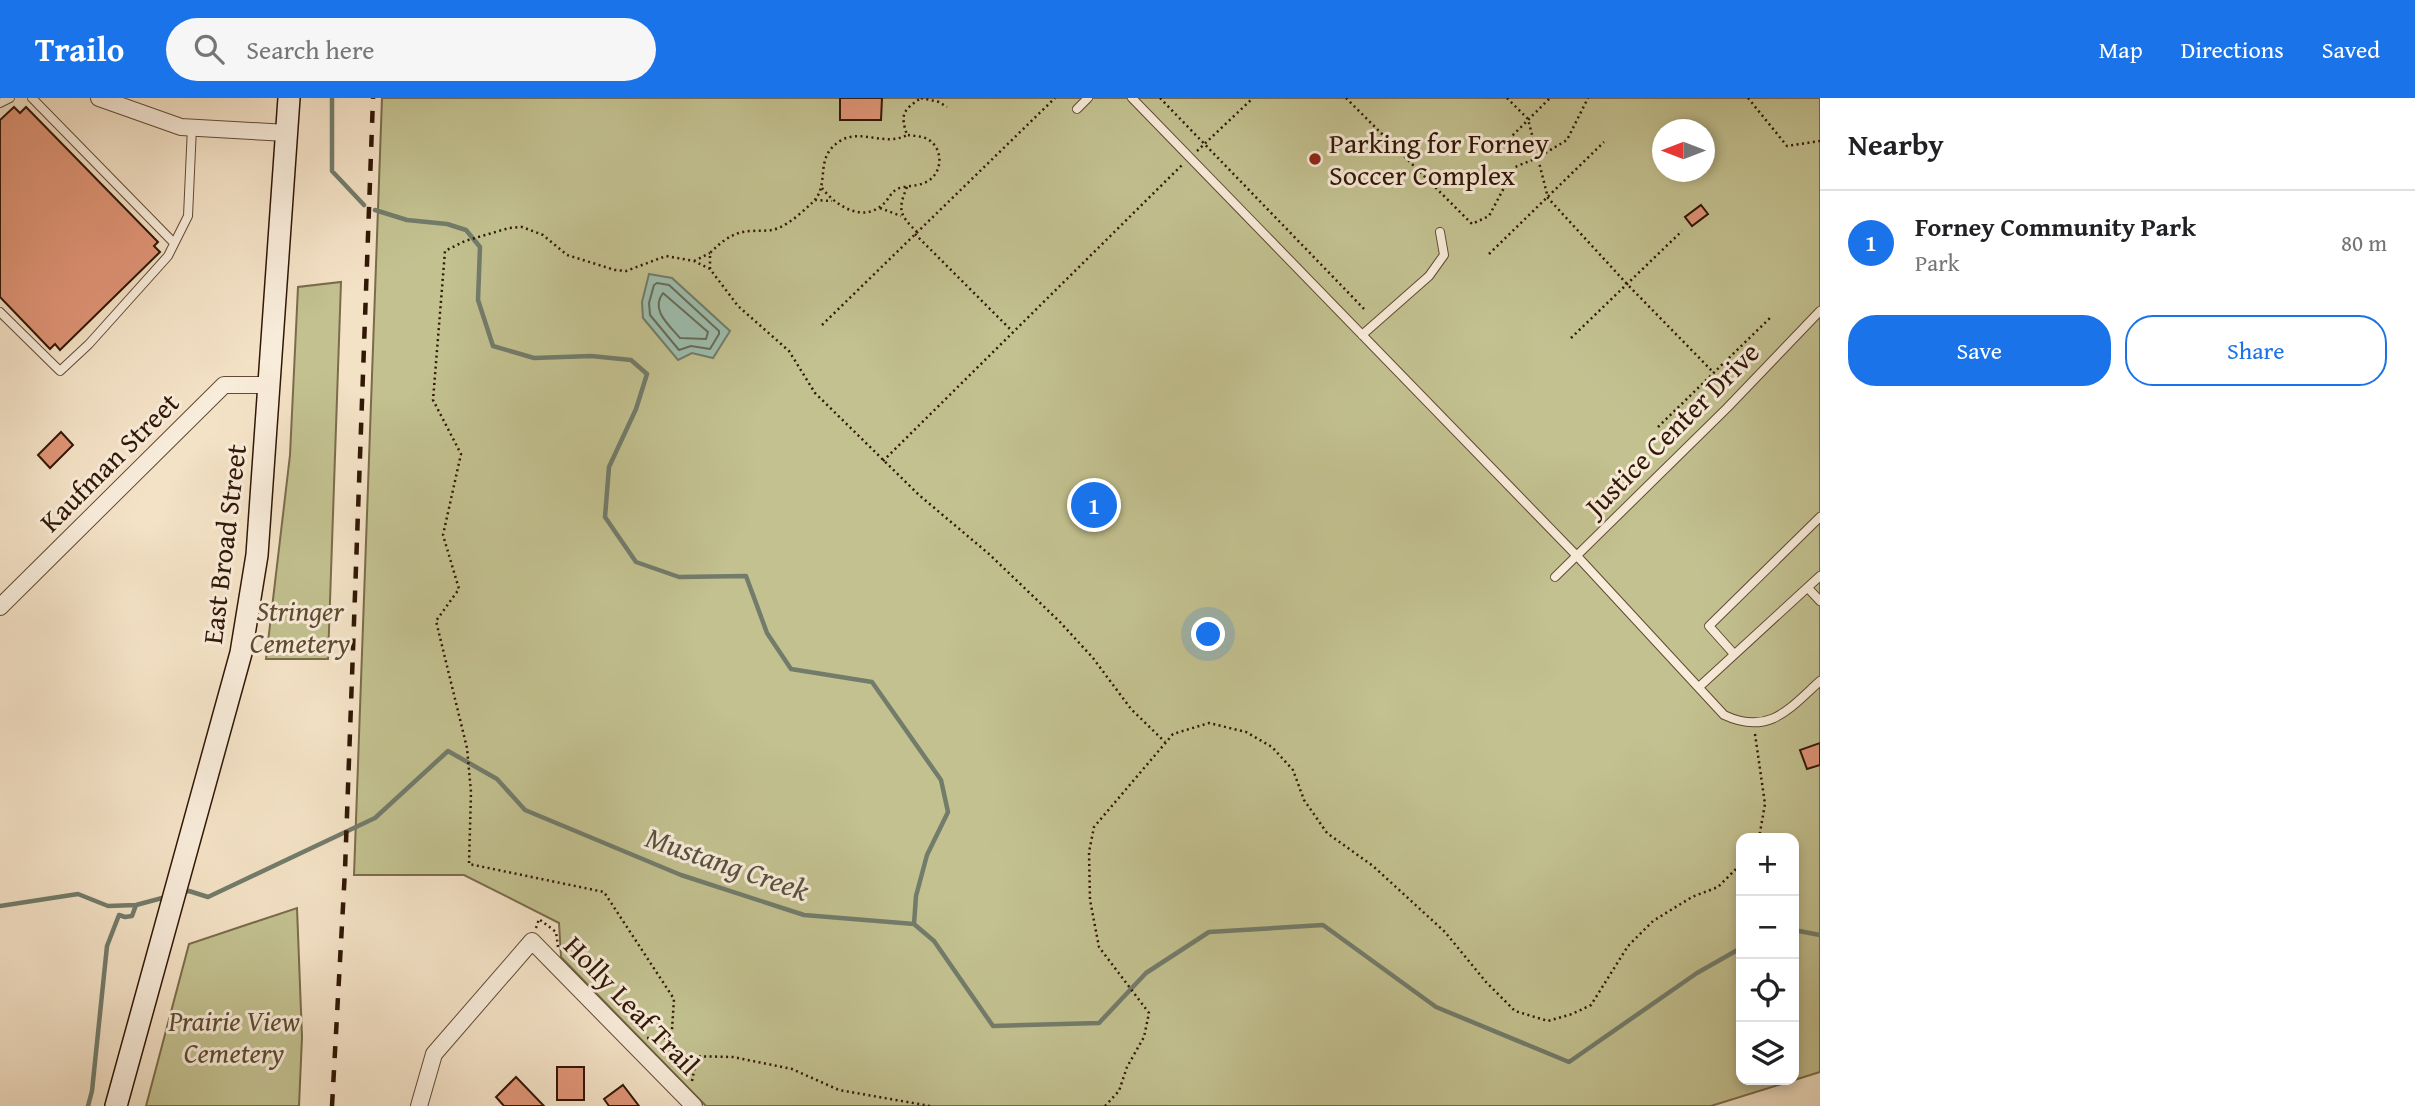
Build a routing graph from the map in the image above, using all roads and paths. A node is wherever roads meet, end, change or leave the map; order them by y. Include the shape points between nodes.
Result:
1 (10, 98) edge
2 (32, 98) edge
3 (99, 98) edge
4 (289, 98) edge
5 (921, 98) edge
6 (1055, 98) edge
7 (1088, 98) edge
8 (1132, 98) edge
9 (1160, 98) edge
10 (1253, 98) edge
11 (1346, 98) edge
12 (1507, 98) edge
13 (1550, 98) edge
14 (1588, 98) edge
15 (1748, 98) edge
16 (0, 103) edge
17 (135, 104) edge
18 (947, 107) dead end
19 (1077, 109) dead end
20 (1528, 120) junction
21 (192, 127) junction
22 (287, 132) junction
23 (907, 135) junction
24 (1820, 141) edge
25 (1604, 142) dead end
26 (1204, 144) junction
27 (1501, 147) dead end
28 (1190, 158) junction
29 (1537, 158) junction
30 (907, 187) junction
31 (822, 188) junction
32 (1548, 198) junction
33 (815, 200) junction
34 (832, 201) junction
35 (880, 208) junction
36 (901, 216) junction
37 (1682, 231) dead end
38 (1440, 232) dead end
39 (916, 233) junction
40 (174, 243) junction
41 (710, 253) junction
42 (1489, 254) dead end
43 (694, 261) junction
44 (710, 270) junction
45 (1627, 284) junction
46 (1366, 311) dead end
47 (1820, 311) edge
48 (0, 312) edge
49 (1771, 317) dead end
50 (822, 325) dead end
51 (1013, 332) junction
52 (1362, 335) junction
53 (1571, 338) dead end
54 (1713, 372) junction
55 (268, 385) junction
56 (1658, 427) dead end
57 (882, 461) junction
58 (1820, 517) edge
59 (1577, 556) junction
60 (1820, 576) edge
61 (1555, 577) dead end
62 (1808, 588) junction
63 (1820, 601) edge
64 (0, 607) edge
65 (1734, 654) junction
66 (1820, 681) edge
67 (1699, 687) junction
68 (1754, 724) junction
69 (1165, 742) junction
70 (1760, 833) edge
71 (1736, 869) edge
72 (644, 1038) dead end
73 (672, 1038) junction
74 (697, 1057) junction
75 (691, 1086) dead end
76 (116, 1106) edge
77 (419, 1106) edge
78 (694, 1106) edge
79 (930, 1106) edge
80 (1105, 1106) edge

1 - 16 lane
2 - 40 lane
3 - 17 street
4 - 22 main road, East Broad Street
5 - 18 path
5 - 23 path via 904,112
6 - 39 path
7 - 19 lane
8 - 28 lane
9 - 26 path
10 - 26 path
11 - 29 path via 1472,224 1489,216 1516,167
12 - 20 path
13 - 20 path
14 - 29 path via 1567,140
15 - 24 path via 1787,146
17 - 21 street via 181,127
20 - 27 path
20 - 29 path
21 - 22 street
21 - 40 lane via 188,216
22 - 55 main road, East Broad Street
23 - 30 path via 931,141 940,163 931,179
23 - 31 path via 893,141 859,136 842,139 823,162
25 - 32 path
26 - 28 path
26 - 46 path
28 - 51 path
28 - 52 lane
29 - 32 path
30 - 35 path via 898,188
30 - 36 path
31 - 33 path
31 - 34 path
32 - 42 path
32 - 45 path
33 - 34 path
33 - 41 path via 778,229 743,231
34 - 35 path via 859,212
35 - 36 path
36 - 39 path
37 - 45 path
38 - 52 lane via 1444,255 1429,276
39 - 50 path
39 - 51 path
40 - 48 lane via 168,256 60,371
41 - 43 path
41 - 44 path
43 - 44 path
43 - 73 path via 666,256 626,271 615,270 567,255 533,229 509,228 445,251 433,400 461,454 443,535 459,590 436,621 467,748 469,864 604,892 674,999
44 - 57 path via 738,306 789,351 815,393
45 - 53 path
45 - 54 path
47 - 59 lane, Justice Center Drive
49 - 54 path
51 - 57 path
52 - 59 lane
54 - 56 path
55 - 64 street, Kaufman Street via 224,385
55 - 76 main road, East Broad Street via 257,555 241,653
57 - 69 path via 1059,622 1131,709
58 - 65 lane via 1709,626
59 - 61 lane, Justice Center Drive
59 - 67 lane
60 - 62 lane
62 - 63 lane
62 - 65 lane
65 - 67 lane
66 - 68 lane via 1786,711
67 - 68 lane via 1724,715
68 - 70 path via 1765,804
69 - 71 path via 1173,734 1209,723 1246,732 1272,747 1293,770 1304,800 1327,833 1373,866 1445,932 1516,1012 1548,1021 1591,1005 1628,946 1653,921 1718,887
69 - 80 path via 1094,827 1089,852 1090,900 1099,947 1149,1013 1144,1037 1119,1091
72 - 73 path
73 - 74 path via 677,1052
74 - 75 path
74 - 79 path via 733,1057 792,1069 839,1090
77 - 78 street, Holly Leaf Trail via 434,1054 532,941

